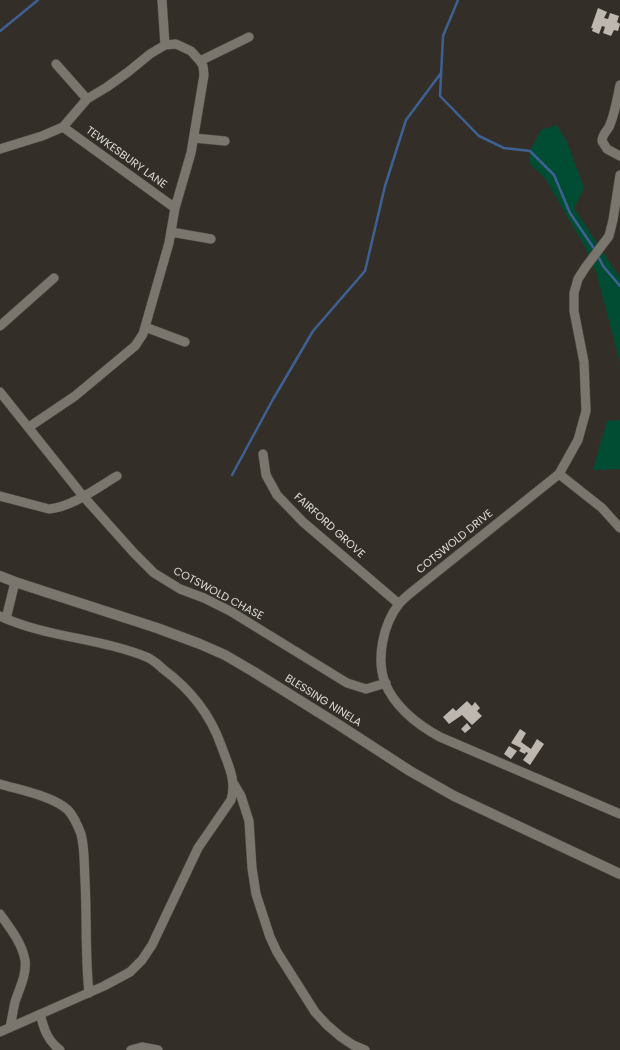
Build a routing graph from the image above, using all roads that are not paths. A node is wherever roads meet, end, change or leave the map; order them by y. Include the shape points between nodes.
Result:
1 (162, 0) edge
2 (249, 37) dead end
3 (165, 45) junction
4 (200, 61) junction
5 (56, 64) dead end
6 (620, 85) edge
7 (86, 99) junction
8 (63, 127) junction
9 (194, 138) junction
10 (225, 141) dead end
11 (0, 149) edge
12 (620, 156) edge
13 (620, 175) edge
14 (175, 208) junction
15 (171, 232) junction
16 (211, 240) dead end
17 (54, 278) dead end
18 (0, 326) edge
19 (145, 327) junction
20 (185, 342) dead end
21 (0, 392) edge
22 (29, 427) junction
23 (263, 454) dead end
24 (559, 474) junction
25 (117, 476) dead end
26 (0, 496) edge
27 (83, 496) junction
28 (620, 528) edge
29 (0, 576) edge
30 (15, 582) junction
31 (399, 604) junction
32 (3, 617) edge
33 (386, 683) junction
34 (234, 782) junction
35 (0, 784) edge
36 (620, 814) edge
37 (620, 874) edge
38 (0, 914) edge
39 (89, 993) junction
40 (40, 1014) junction
41 (10, 1027) junction
42 (0, 1032) edge
43 (60, 1050) edge
44 (131, 1050) edge
45 (158, 1050) edge
46 (365, 1050) edge

1 - 3 street
2 - 4 street
3 - 4 street via 176,44 191,51
3 - 7 street
4 - 9 street via 204,75
5 - 7 street
6 - 12 street via 609,127 602,137 606,149
7 - 8 street
8 - 11 street
8 - 14 street, TEWKESBURY LANE
9 - 10 street
9 - 14 street
13 - 24 street, COTSWOLD DRIVE via 608,236 578,279 574,293 574,311 584,362 586,411 578,440
14 - 15 street
15 - 16 street
15 - 19 street
17 - 18 street
19 - 20 street
19 - 22 street via 135,346 75,396
21 - 22 street, COTSWOLD CHASE
22 - 27 street, COTSWOLD CHASE
23 - 31 street, FAIRFORD GROVE via 266,475 277,495 303,522
24 - 28 street via 602,508
24 - 31 street, COTSWOLD DRIVE
25 - 27 street
26 - 27 street via 56,509
27 - 33 street, COTSWOLD CHASE via 154,573 180,589 230,611 347,682 366,689
29 - 30 street, BLESSING NINELA
30 - 32 street
30 - 37 street, BLESSING NINELA via 157,628 219,652 454,796
31 - 33 street, COTSWOLD DRIVE via 391,616 382,641 382,665
32 - 34 street via 47,632 150,659 190,692 206,712 217,734
33 - 36 street, COTSWOLD DRIVE via 401,707 433,733
34 - 39 street via 231,800 198,848 152,945 142,960 130,972
34 - 46 street via 249,821 256,894 277,952 315,1012 341,1037
35 - 39 street via 56,802 68,810 81,835
38 - 41 street via 22,949 25,962 24,978
39 - 40 street
40 - 41 street
40 - 43 street via 46,1034
41 - 42 street
44 - 45 street via 142,1047

